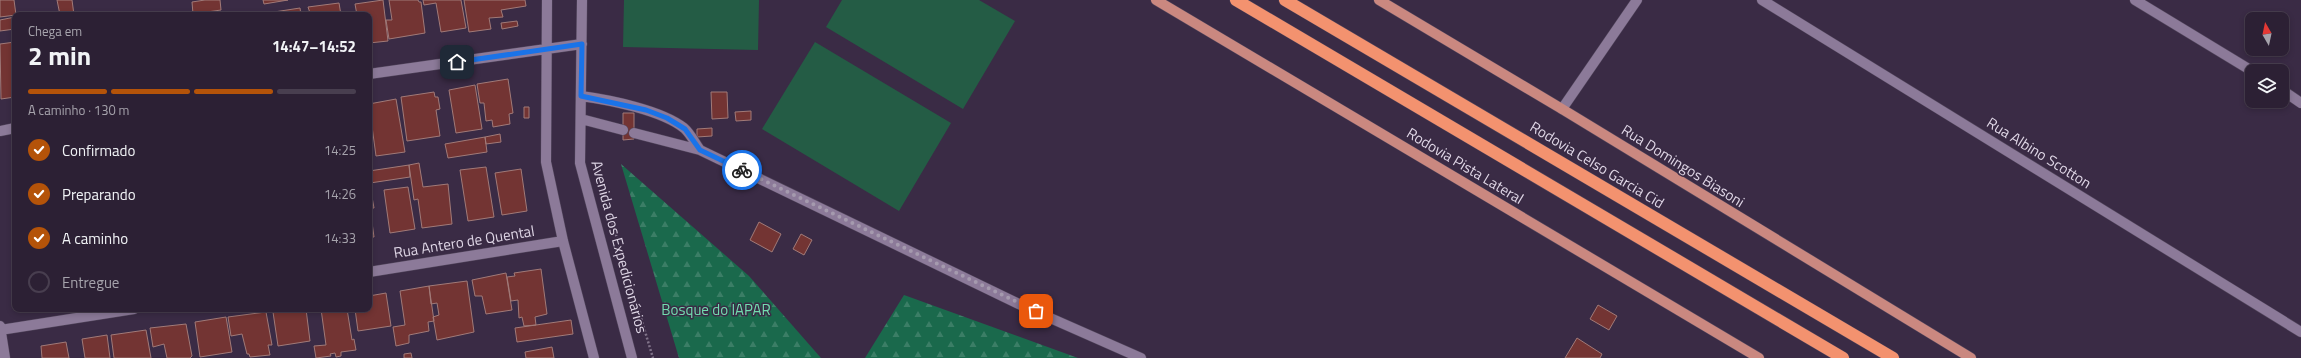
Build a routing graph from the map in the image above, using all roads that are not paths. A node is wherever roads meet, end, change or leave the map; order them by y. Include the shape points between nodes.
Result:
1 (547, 0) edge
2 (582, 0) edge
3 (1156, 0) edge
4 (1236, 0) edge
5 (1285, 0) edge
6 (1379, 0) edge
7 (1637, 0) edge
8 (1762, 0) edge
9 (2136, 0) edge
10 (582, 44) junction
11 (545, 49) junction
12 (2245, 67) edge
13 (372, 74) edge
14 (2289, 95) edge
15 (581, 96) junction
16 (2301, 103) edge
17 (1562, 109) junction
18 (581, 119) junction
19 (12, 129) edge
20 (623, 130) dead end
21 (0, 131) edge
22 (634, 133) dead end
23 (700, 150) junction
24 (563, 241) junction
25 (372, 272) edge
26 (114, 312) edge
27 (0, 329) edge
28 (2301, 332) edge
29 (5, 358) edge
30 (594, 358) edge
31 (632, 358) edge
32 (1141, 358) edge
33 (1758, 358) edge
34 (1843, 358) edge
35 (1892, 358) edge
36 (1971, 358) edge

1 - 11 street
2 - 10 street, Avenida dos Expedicionários
3 - 33 main road, Rodovia Pista Lateral
4 - 34 highway
5 - 35 highway, Rodovia Celso Garcia Cid
6 - 17 main road, Rua Domingos Biasoni
7 - 17 street
8 - 28 street, Rua Albino Scotton
9 - 12 street
10 - 11 street
10 - 15 street, Avenida dos Expedicionários
11 - 13 street
11 - 24 street via 546,162
14 - 16 street
15 - 18 street, Avenida dos Expedicionários
15 - 23 street via 646,110 667,118 685,129
17 - 36 main road, Rua Domingos Biasoni
18 - 20 street
18 - 31 street, Avenida dos Expedicionários via 580,163
19 - 21 street
22 - 23 street
23 - 32 street via 1023,306
24 - 25 street, Rua Antero de Quental
24 - 30 street
26 - 27 street
27 - 29 street

